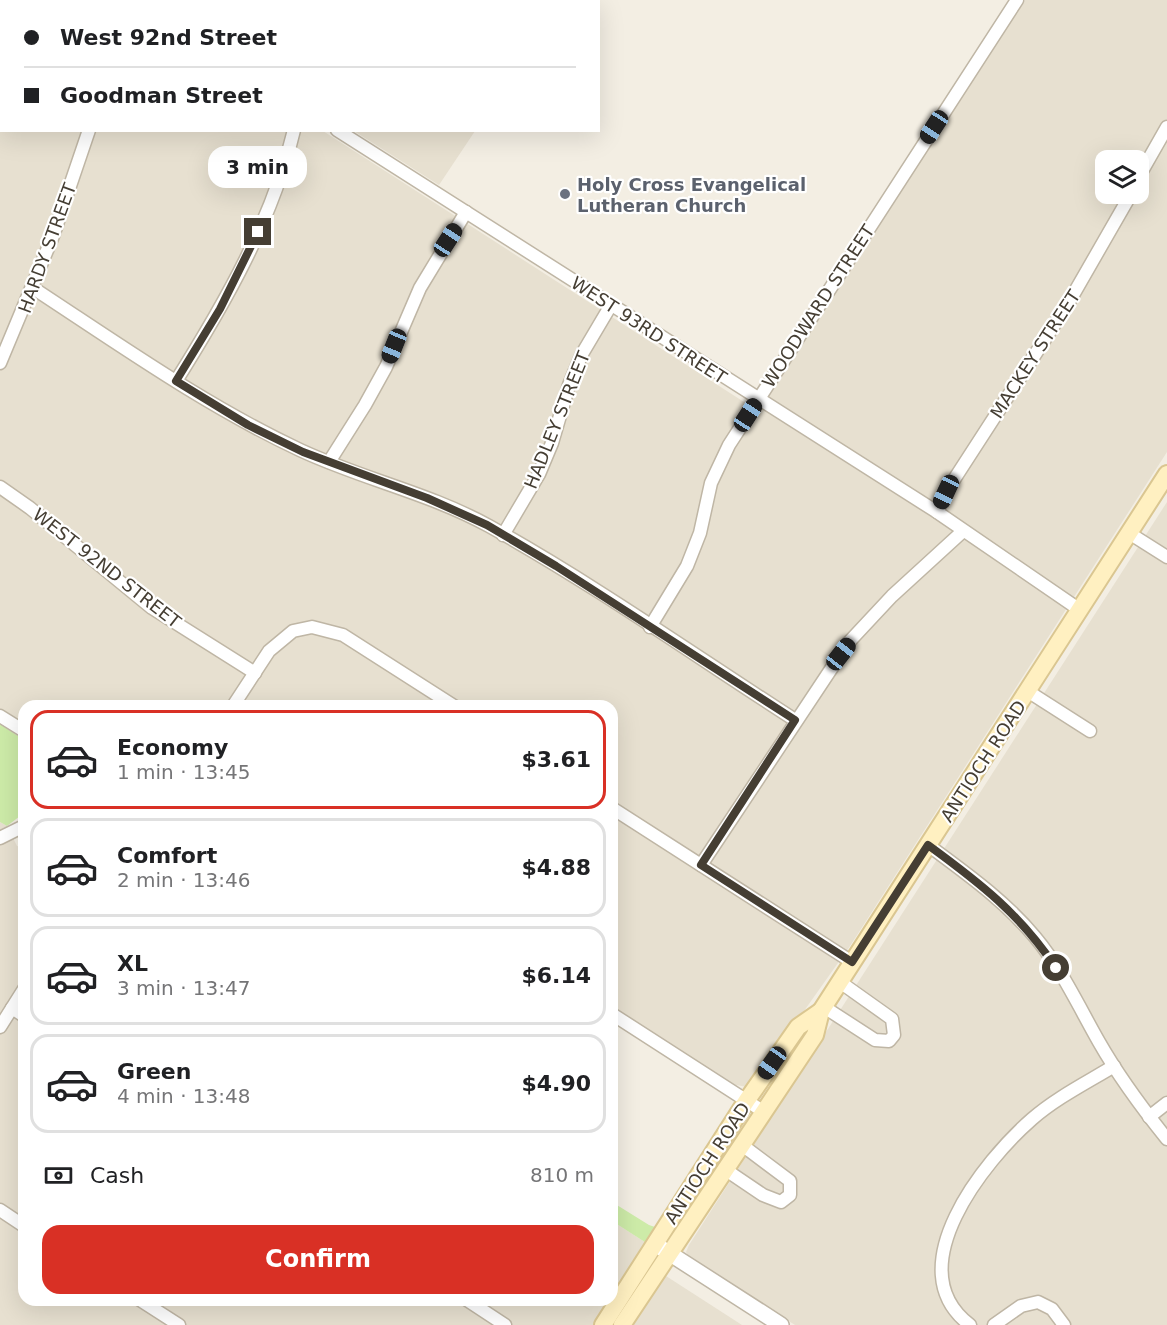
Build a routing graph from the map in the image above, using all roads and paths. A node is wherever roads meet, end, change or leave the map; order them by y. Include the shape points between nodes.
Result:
1 (1017, 0) edge
2 (1167, 127) edge
3 (88, 132) edge
4 (293, 132) edge
5 (340, 132) edge
6 (1149, 159) edge
7 (1125, 204) edge
8 (466, 212) junction
9 (33, 288) junction
10 (611, 305) junction
11 (0, 363) edge
12 (176, 381) junction
13 (758, 400) junction
14 (329, 462) junction
15 (1167, 474) edge
16 (0, 487) edge
17 (937, 512) junction
18 (962, 532) junction
19 (1130, 533) junction
20 (503, 534) junction
21 (1167, 557) edge
22 (1080, 610) junction
23 (650, 627) junction
24 (255, 673) junction
25 (1029, 692) junction
26 (237, 700) edge
27 (445, 700) edge
28 (0, 716) edge
29 (795, 720) junction
30 (18, 727) edge
31 (1090, 731) dead end
32 (618, 812) edge
33 (18, 830) edge
34 (0, 838) edge
35 (928, 845) junction
36 (701, 865) junction
37 (852, 962) junction
38 (840, 982) junction
39 (18, 998) edge
40 (12, 1008) junction
41 (823, 1009) junction
42 (18, 1012) edge
43 (618, 1018) edge
44 (0, 1027) edge
45 (1114, 1066) junction
46 (747, 1100) junction
47 (1167, 1103) edge
48 (764, 1112) junction
49 (1149, 1117) junction
50 (1167, 1139) edge
51 (742, 1145) junction
52 (726, 1170) junction
53 (0, 1210) edge
54 (18, 1222) edge
55 (655, 1244) junction
56 (671, 1254) junction
57 (618, 1302) edge
58 (149, 1306) edge
59 (476, 1306) edge
60 (615, 1306) edge
61 (179, 1325) edge
62 (505, 1325) edge
63 (603, 1325) edge
64 (622, 1325) edge
65 (781, 1325) edge
66 (970, 1325) edge
67 (994, 1325) edge
68 (1064, 1325) edge

1 - 13 street, WOODWARD STREET
2 - 6 street
3 - 9 street, HARDY STREET
4 - 12 street via 272,197 238,275
5 - 8 street, WEST 93RD STREET
7 - 17 street, MACKEY STREET via 1069,302 946,492
8 - 10 street, WEST 93RD STREET
8 - 14 street via 420,288 386,367
9 - 11 street, HARDY STREET
9 - 12 street
10 - 13 street, WEST 93RD STREET
10 - 20 street, HADLEY STREET via 569,384 538,474
12 - 14 street via 248,425
13 - 17 street, WEST 93RD STREET
13 - 23 street, WOODWARD STREET via 720,462 687,566
14 - 20 street via 427,498
15 - 19 main road, ANTIOCH ROAD
16 - 24 street, WEST 92ND STREET via 152,608
17 - 18 street, WEST 93RD STREET
18 - 22 street, WEST 93RD STREET
18 - 29 street via 870,618
19 - 21 street
19 - 22 main road, ANTIOCH ROAD
20 - 23 street
22 - 25 main road, ANTIOCH ROAD
23 - 29 street
24 - 26 street
24 - 27 street via 282,638 312,627 343,635
25 - 31 street, ANTIOCH ROAD
25 - 35 main road, ANTIOCH ROAD
28 - 30 street
29 - 36 street
32 - 36 street
33 - 34 street
35 - 37 main road, ANTIOCH ROAD
35 - 45 street via 983,885 1037,939
36 - 37 street
37 - 38 main road, ANTIOCH ROAD
38 - 41 main road, ANTIOCH ROAD
38 - 41 street via 892,1019 894,1035 889,1041 875,1040
39 - 40 street
40 - 42 street
40 - 44 street
41 - 46 main road, ANTIOCH ROAD via 798,1027
41 - 48 main road, ANTIOCH ROAD via 815,1035
43 - 46 street
45 - 49 street
45 - 66 street via 1034,1117 1007,1142 964,1199 946,1240 943,1270 955,1313
46 - 48 street
46 - 55 main road, ANTIOCH ROAD
47 - 49 street
48 - 51 main road, ANTIOCH ROAD
49 - 50 street
51 - 52 main road, ANTIOCH ROAD
51 - 52 street, ANTIOCH ROAD via 790,1181 790,1195 781,1202
52 - 56 main road, ANTIOCH ROAD
53 - 54 street
55 - 56 street
55 - 57 main road, ANTIOCH ROAD
56 - 64 main road, ANTIOCH ROAD
56 - 65 street
58 - 61 street
59 - 62 street
60 - 63 main road, ANTIOCH ROAD
67 - 68 street via 1021,1306 1038,1302 1052,1309

